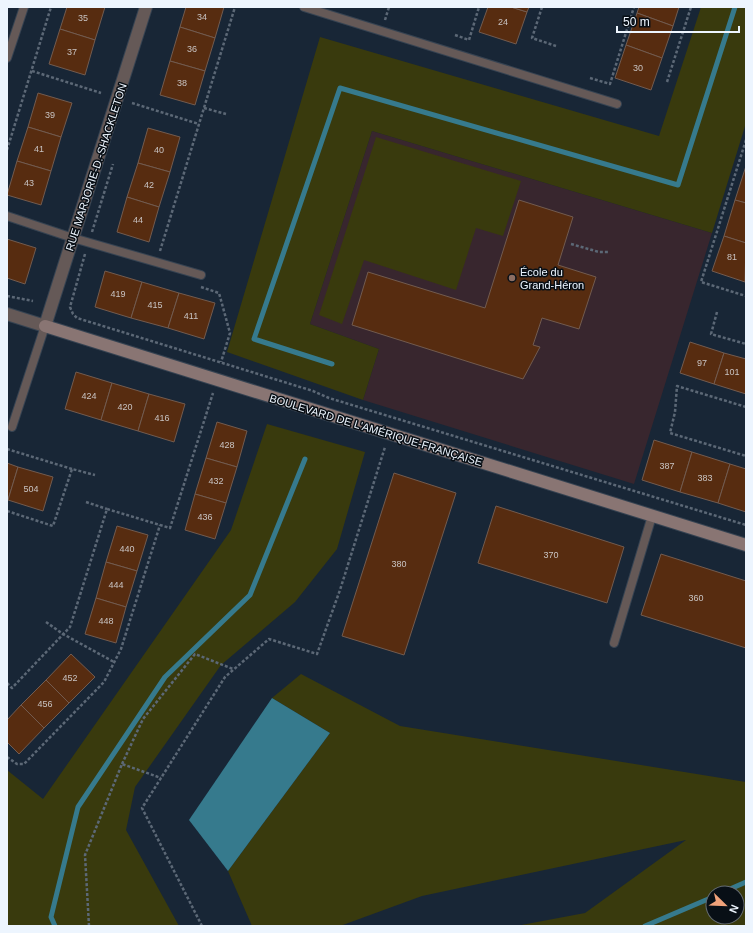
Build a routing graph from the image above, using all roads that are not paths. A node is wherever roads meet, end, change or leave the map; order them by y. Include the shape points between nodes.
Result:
1 (24, 7) edge
2 (146, 7) edge
3 (304, 7) edge
4 (7, 58) edge
5 (617, 104) dead end
6 (7, 216) edge
7 (73, 238) junction
8 (201, 275) dead end
9 (7, 314) edge
10 (45, 326) junction
11 (12, 427) dead end
12 (652, 516) junction
13 (746, 545) edge
14 (614, 643) dead end

1 - 4 lane
2 - 7 street, RUE MARJORIE-D.-SHACKLETON
3 - 5 lane
6 - 7 lane
7 - 8 lane
7 - 10 street, RUE MARJORIE-D.-SHACKLETON
9 - 10 street, BOULEVARD DE L'AMÉRIQUE-FRANÇAISE
10 - 11 lane
10 - 12 street, BOULEVARD DE L'AMÉRIQUE-FRANÇAISE
12 - 13 street, BOULEVARD DE L'AMÉRIQUE-FRANÇAISE
12 - 14 lane

